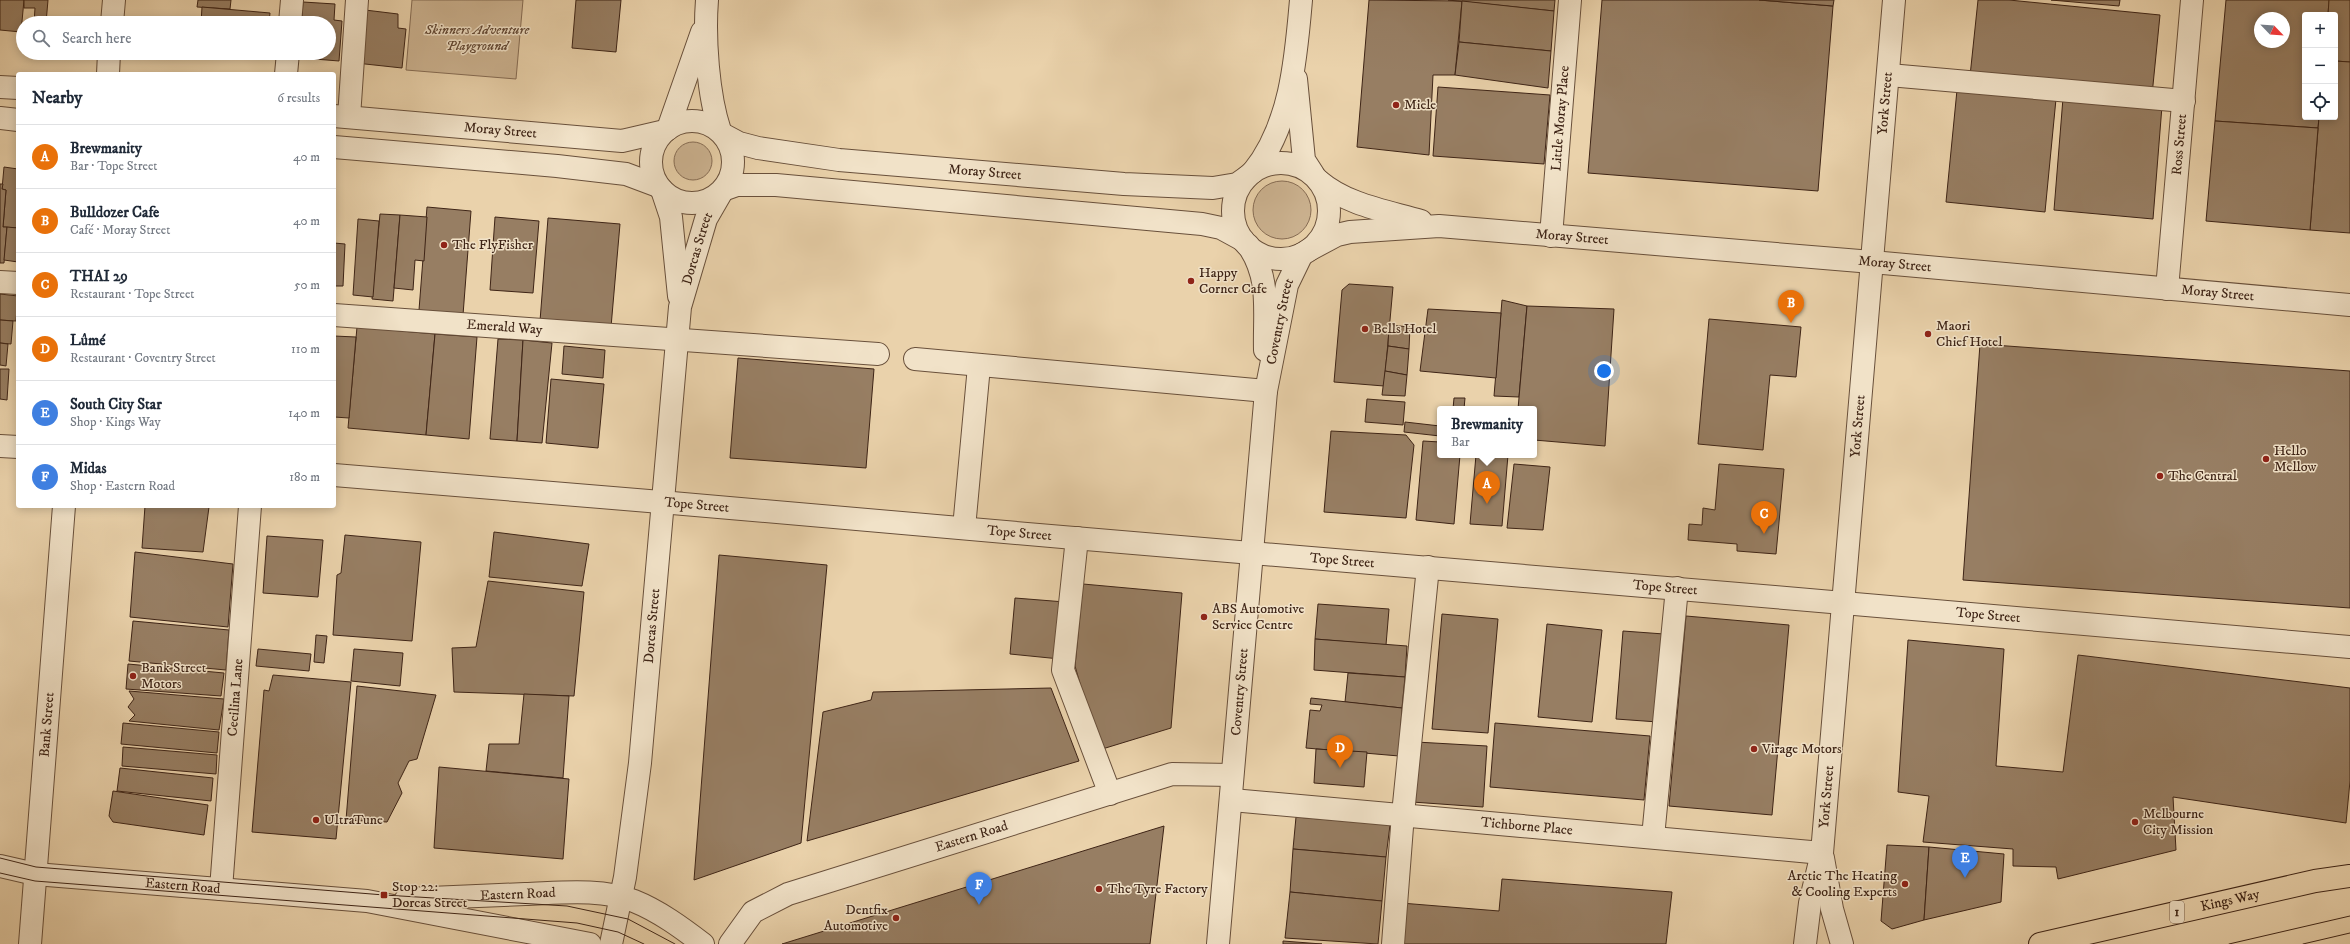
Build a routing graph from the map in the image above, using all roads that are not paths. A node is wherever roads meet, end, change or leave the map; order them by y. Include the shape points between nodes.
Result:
1 (114, 0) edge
2 (292, 0) edge
3 (357, 0) edge
4 (707, 0) edge
5 (1301, 0) edge
6 (1570, 0) edge
7 (1894, 0) edge
8 (2192, 0) edge
9 (113, 16) edge
10 (291, 16) edge
11 (705, 23) junction
12 (109, 60) edge
13 (287, 60) edge
14 (1295, 64) junction
15 (108, 72) edge
16 (286, 72) edge
17 (1889, 75) junction
18 (0, 87) edge
19 (16, 88) edge
20 (2184, 101) junction
21 (341, 117) edge
22 (0, 118) edge
23 (16, 120) edge
24 (667, 130) junction
25 (722, 133) junction
26 (336, 147) edge
27 (1250, 175) junction
28 (1316, 178) junction
29 (660, 188) junction
30 (722, 191) junction
31 (1439, 226) junction
32 (1551, 236) junction
33 (1245, 242) junction
34 (1305, 252) junction
35 (1872, 262) junction
36 (0, 282) edge
37 (16, 283) edge
38 (2167, 289) junction
39 (2350, 305) edge
40 (680, 307) junction
41 (336, 315) edge
42 (676, 340) junction
43 (878, 354) dead end
44 (915, 359) dead end
45 (979, 366) junction
46 (1266, 392) junction
47 (0, 446) edge
48 (16, 448) edge
49 (336, 475) edge
50 (663, 500) junction
51 (64, 508) edge
52 (250, 508) edge
53 (964, 528) junction
54 (1077, 538) junction
55 (1253, 552) junction
56 (1428, 567) junction
57 (1677, 588) junction
58 (1843, 601) junction
59 (2350, 647) edge
60 (1232, 775) junction
61 (1110, 794) junction
62 (1232, 800) junction
63 (1403, 814) junction
64 (1653, 837) junction
65 (1822, 853) junction
66 (2350, 864) edge
67 (0, 866) edge
68 (35, 874) junction
69 (2350, 876) edge
70 (2315, 881) junction
71 (220, 889) junction
72 (621, 897) junction
73 (367, 901) junction
74 (582, 943) edge
75 (30, 944) edge
76 (611, 944) edge
77 (704, 944) edge
78 (730, 944) edge
79 (1218, 944) edge
80 (1393, 944) edge
81 (1805, 944) edge
82 (1842, 944) edge
83 (2040, 944) edge

1 - 9 street
2 - 10 street
3 - 21 street
4 - 11 street
5 - 14 street
6 - 32 street, Little Moray Place
7 - 17 street, York Street
8 - 20 street, Ross Street
11 - 24 street
11 - 25 street via 714,108
12 - 15 street
13 - 16 street
14 - 27 street via 1272,143
14 - 28 street via 1303,154
17 - 20 street
17 - 35 street, York Street
18 - 19 street
20 - 38 street, Ross Street
21 - 24 street, Moray Street via 622,141
22 - 23 street
24 - 25 street via 694,121 712,126
24 - 29 street via 652,153 652,170
25 - 27 street, Moray Street via 739,143 761,149 839,160 1116,184 1213,188 1237,184
25 - 30 street via 729,142 734,158 731,175
26 - 29 street via 626,174
27 - 28 street via 1267,165 1283,163 1299,166
27 - 33 street via 1234,203 1235,222
28 - 31 street, Moray Street via 1337,195 1352,201
28 - 34 street via 1327,197 1329,214 1325,231
29 - 30 street via 676,200 690,203 704,202
29 - 40 street, Dorcas Street via 671,217
30 - 33 street via 738,185 776,184 1202,224 1228,230
30 - 40 street, Dorcas Street via 708,213
31 - 32 street, Moray Street
31 - 34 street, Moray Street via 1344,233
32 - 35 street, Moray Street
33 - 34 street via 1261,254 1277,258
33 - 46 street, Coventry Street via 1258,262 1265,284
34 - 46 street, Coventry Street via 1287,285
35 - 38 street, Moray Street
35 - 58 street, York Street
36 - 37 street
38 - 39 street, Moray Street
40 - 42 street, Dorcas Street
41 - 42 street, Emerald Way
42 - 43 street, Emerald Way
42 - 50 street, Dorcas Street
44 - 45 street
45 - 46 street
45 - 53 street
46 - 55 street, Coventry Street
47 - 48 street
49 - 50 street, Tope Street
50 - 53 street, Tope Street
50 - 72 street, Dorcas Street via 640,763
51 - 68 street, Bank Street
52 - 71 street, Cecilina Lane
53 - 54 street, Tope Street
54 - 55 street, Tope Street
54 - 61 street via 1063,670
55 - 56 street, Tope Street
55 - 60 street, Coventry Street
56 - 57 street, Tope Street
56 - 63 street
57 - 58 street, Tope Street
57 - 64 street
58 - 59 street, Tope Street
58 - 65 street, York Street
60 - 61 street, Eastern Road via 1172,774
60 - 62 street, Coventry Street
61 - 78 street, Eastern Road via 788,894 753,912
62 - 63 street, Tichborne Place
62 - 79 street, Coventry Street
63 - 64 street, Tichborne Place
63 - 80 street
64 - 65 street, Tichborne Place
65 - 81 street, York Street via 1810,903
65 - 82 street, York Street via 1832,909
66 - 70 highway
67 - 68 street, Eastern Road
68 - 71 street, Eastern Road
68 - 75 street, Bank Street
69 - 70 highway, Kings Way / 1
70 - 83 highway, Kings Way / 1
71 - 73 street, Eastern Road
72 - 73 street, Eastern Road via 553,893
72 - 76 street, Dorcas Street
72 - 77 street, Eastern Road via 656,912
73 - 74 street, Eastern Road

